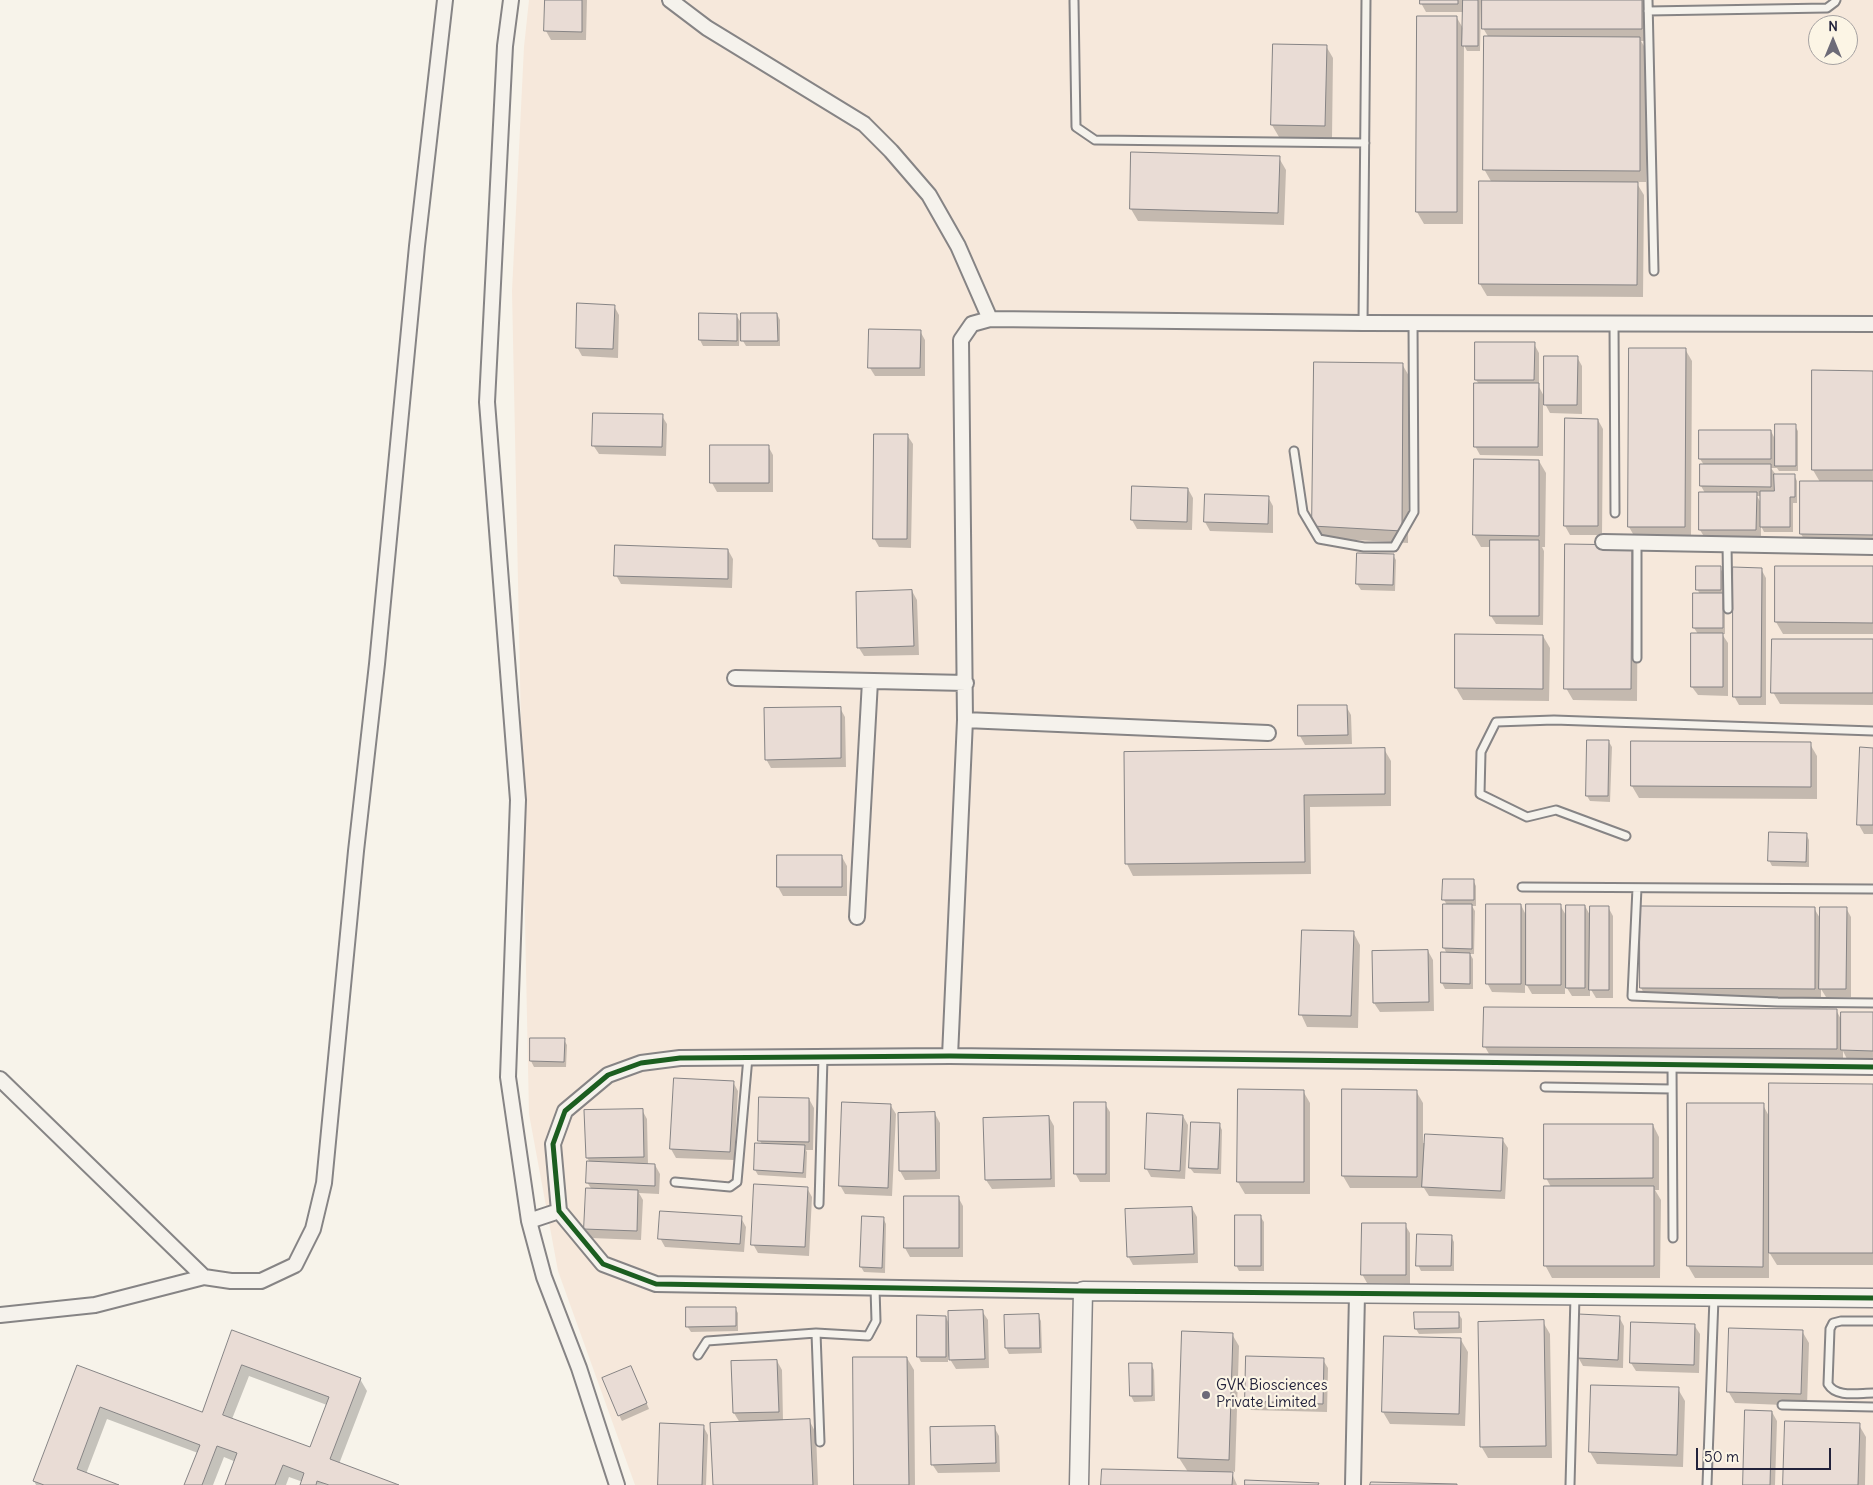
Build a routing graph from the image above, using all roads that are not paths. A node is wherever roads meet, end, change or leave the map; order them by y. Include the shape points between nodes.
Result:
1 (445, 0) edge
2 (511, 0) edge
3 (670, 0) edge
4 (1366, 0) edge
5 (1648, 0) edge
6 (1836, 0) edge
7 (1074, 1) edge
8 (1648, 11) junction
9 (1364, 143) junction
10 (1654, 272) dead end
11 (990, 319) junction
12 (1363, 323) junction
13 (1413, 323) junction
14 (1614, 323) junction
15 (1873, 324) edge
16 (1294, 452) dead end
17 (1615, 514) dead end
18 (1603, 542) dead end
19 (1637, 542) junction
20 (1727, 544) junction
21 (1873, 547) edge
22 (1728, 609) dead end
23 (1636, 658) dead end
24 (735, 678) dead end
25 (870, 681) junction
26 (966, 683) junction
27 (965, 720) junction
28 (1873, 731) edge
29 (1268, 733) dead end
30 (1626, 836) dead end
31 (1522, 887) dead end
32 (1636, 888) junction
33 (1873, 889) edge
34 (857, 917) dead end
35 (1873, 1003) edge
36 (950, 1056) junction
37 (748, 1057) junction
38 (823, 1057) junction
39 (1672, 1064) junction
40 (1873, 1066) edge
41 (0, 1079) edge
42 (1544, 1087) dead end
43 (1672, 1089) junction
44 (675, 1182) dead end
45 (819, 1204) dead end
46 (559, 1211) junction
47 (529, 1221) junction
48 (1672, 1238) dead end
49 (204, 1277) junction
50 (875, 1288) junction
51 (1083, 1291) junction
52 (1357, 1294) junction
53 (1575, 1296) junction
54 (1714, 1298) junction
55 (1873, 1298) edge
56 (0, 1315) edge
57 (1873, 1321) edge
58 (816, 1333) junction
59 (698, 1355) dead end
60 (1873, 1393) edge
61 (1782, 1405) dead end
62 (1873, 1407) edge
63 (820, 1442) dead end
64 (617, 1485) edge
65 (1079, 1485) edge
66 (1353, 1485) edge
67 (1570, 1485) edge
68 (1707, 1485) edge

1 - 49 street via 416,255 324,1183 313,1229 295,1265 262,1281
2 - 47 street via 505,46 487,402 518,800 508,1076
3 - 11 street via 707,28 864,124 892,151 930,195 958,246
4 - 9 lane
5 - 8 lane
6 - 8 lane via 1827,8
7 - 9 lane via 1076,127 1095,140
8 - 10 lane
9 - 12 lane
11 - 12 street
11 - 26 street via 972,324 961,340
12 - 13 street
13 - 14 street
13 - 16 lane via 1414,512 1394,547 1364,547 1319,539 1303,512
14 - 15 street
14 - 17 lane
18 - 19 street
19 - 20 street
19 - 23 lane
20 - 21 street
20 - 22 lane
24 - 25 street
25 - 26 street
25 - 34 street
26 - 27 street
27 - 29 street
27 - 36 street
28 - 30 lane via 1554,720 1496,722 1481,752 1480,794 1527,817 1556,810
31 - 32 lane
32 - 33 lane
32 - 35 lane via 1632,996
36 - 38 street
36 - 39 street
37 - 38 street
37 - 44 lane via 737,1182 730,1187
37 - 46 street via 680,1058 641,1063 608,1075 565,1111 553,1144
38 - 45 lane
39 - 40 street
39 - 43 lane
41 - 49 street
42 - 43 lane
43 - 48 lane
46 - 47 street
46 - 50 street via 603,1264 656,1284
47 - 64 street via 544,1277 579,1368
49 - 56 street via 95,1305
50 - 51 street
50 - 58 lane via 876,1321 868,1336
51 - 52 street
51 - 65 street
52 - 53 street
52 - 66 street
53 - 54 street
53 - 67 lane
54 - 55 street
54 - 68 lane
57 - 60 lane via 1833,1323 1828,1384 1838,1393
58 - 59 lane via 707,1341
58 - 63 lane
61 - 62 lane

